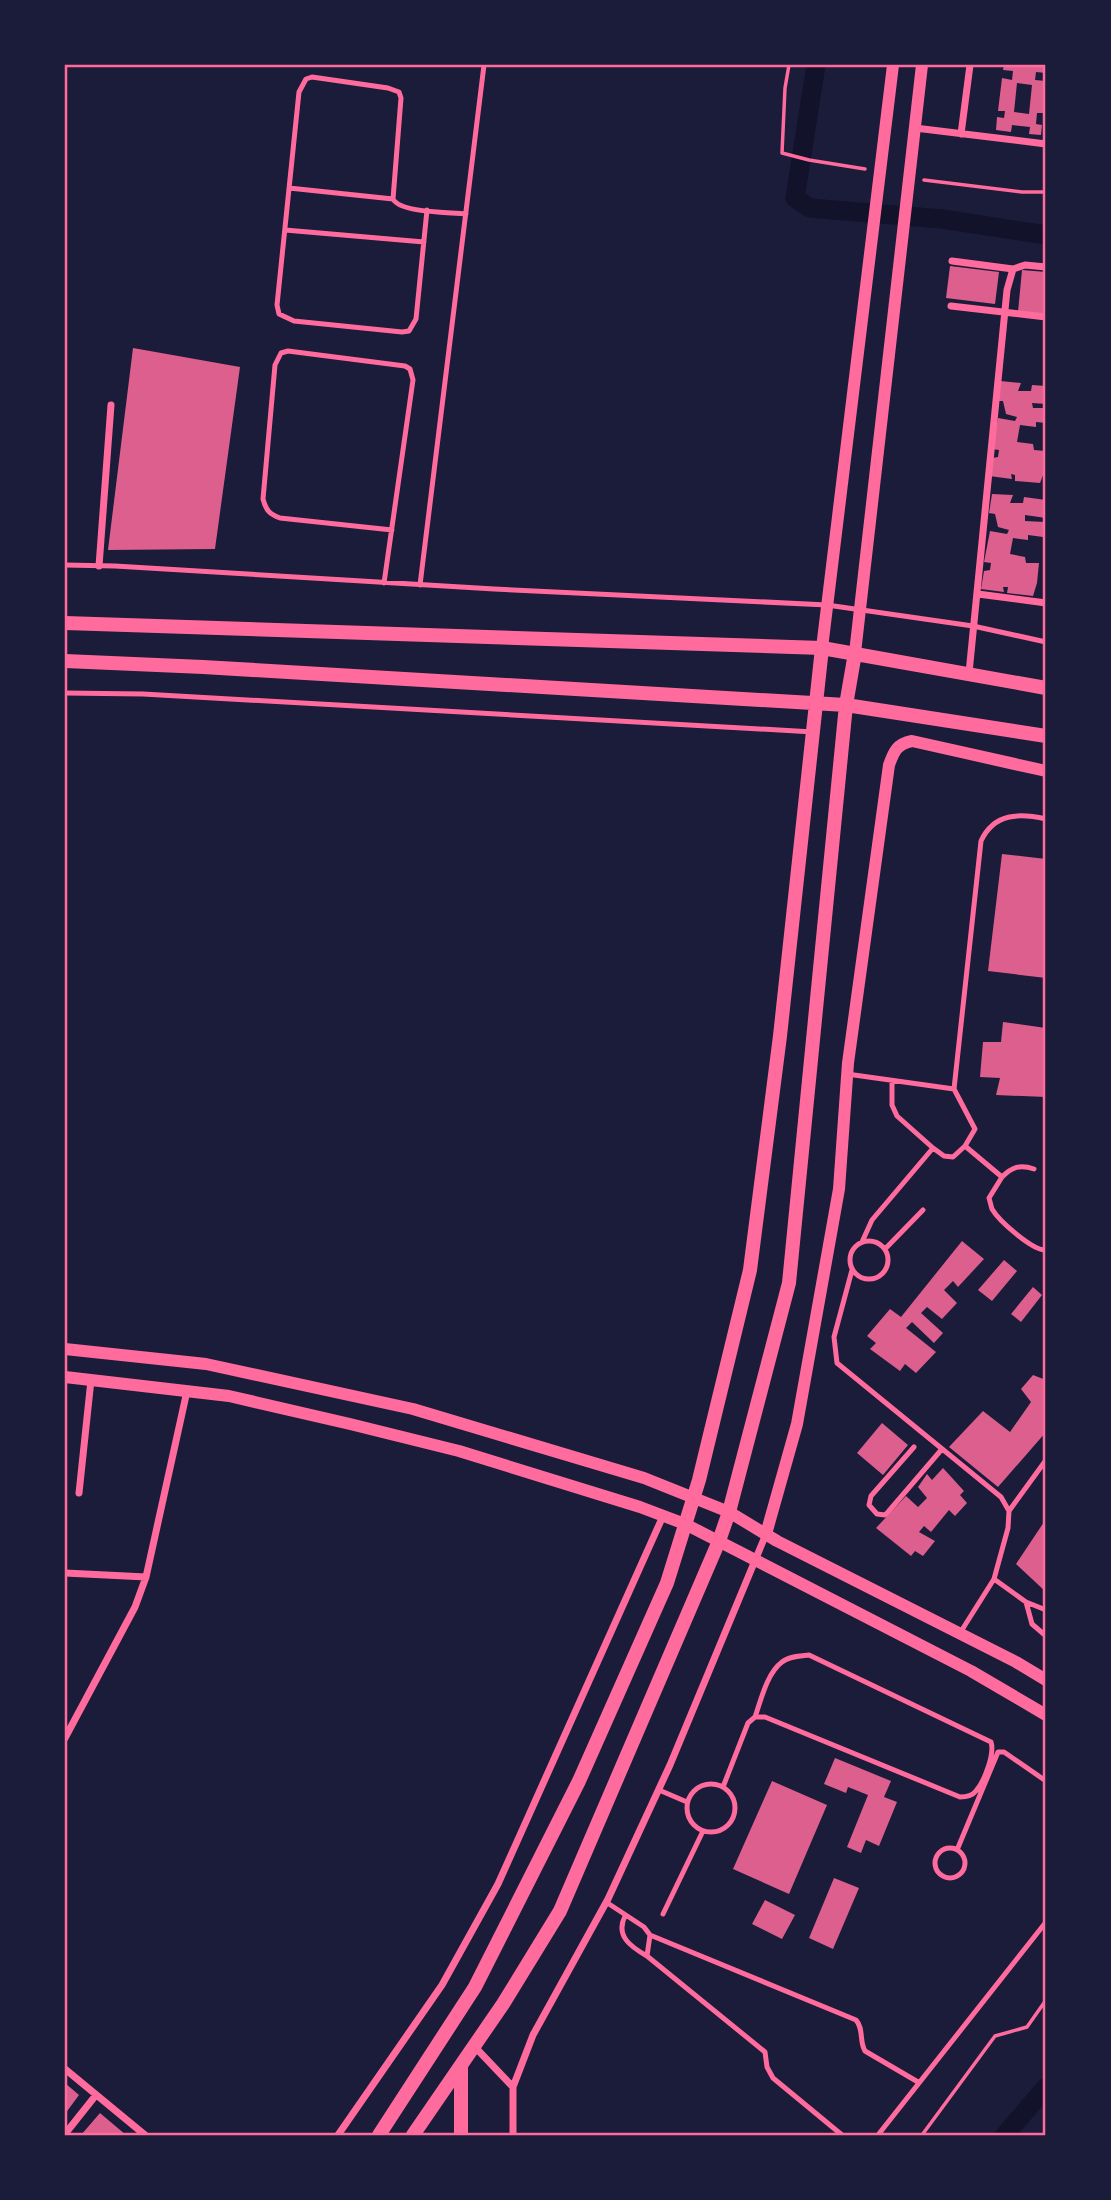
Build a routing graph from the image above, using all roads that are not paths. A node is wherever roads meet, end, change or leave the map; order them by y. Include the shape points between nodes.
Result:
1 (484, 65) edge
2 (893, 65) edge
3 (922, 65) edge
4 (970, 65) edge
5 (915, 128) junction
6 (961, 134) junction
7 (1046, 144) edge
8 (289, 188) junction
9 (393, 199) junction
10 (427, 210) junction
11 (466, 214) junction
12 (285, 230) junction
13 (424, 242) junction
14 (951, 261) dead end
15 (1046, 267) edge
16 (1013, 269) junction
17 (951, 306) dead end
18 (1004, 312) junction
19 (1046, 317) edge
20 (111, 405) dead end
21 (391, 530) junction
22 (65, 565) edge
23 (99, 566) junction
24 (384, 583) junction
25 (420, 585) junction
26 (978, 594) junction
27 (1046, 603) edge
28 (827, 605) junction
29 (860, 608) junction
30 (65, 624) edge
31 (974, 626) junction
32 (1046, 642) edge
33 (822, 648) junction
34 (855, 653) junction
35 (65, 661) edge
36 (970, 673) junction
37 (1046, 688) edge
38 (65, 693) edge
39 (816, 703) junction
40 (846, 705) junction
41 (813, 732) junction
42 (1046, 736) edge
43 (1046, 771) edge
44 (1046, 819) edge
45 (847, 1074) junction
46 (892, 1082) junction
47 (954, 1088) junction
48 (965, 1146) junction
49 (933, 1148) junction
50 (1034, 1169) dead end
51 (1002, 1177) junction
52 (923, 1210) dead end
53 (862, 1242) junction
54 (885, 1249) junction
55 (1046, 1250) edge
56 (852, 1270) junction
57 (65, 1349) edge
58 (65, 1377) edge
59 (91, 1380) junction
60 (187, 1391) junction
61 (914, 1447) dead end
62 (942, 1449) junction
63 (1046, 1460) edge
64 (1044, 1469) edge
65 (79, 1493) dead end
66 (693, 1499) junction
67 (1009, 1511) junction
68 (729, 1512) junction
69 (663, 1516) junction
70 (685, 1524) junction
71 (766, 1534) junction
72 (719, 1541) junction
73 (756, 1562) junction
74 (65, 1573) edge
75 (146, 1577) junction
76 (994, 1579) junction
77 (1026, 1602) junction
78 (1046, 1610) edge
79 (960, 1633) junction
80 (1046, 1636) edge
81 (1046, 1680) edge
82 (1046, 1715) edge
83 (755, 1717) junction
84 (65, 1738) edge
85 (1046, 1781) edge
86 (723, 1787) junction
87 (659, 1790) junction
88 (687, 1802) junction
89 (703, 1831) junction
90 (957, 1850) junction
91 (606, 1902) junction
92 (663, 1914) dead end
93 (625, 1916) junction
94 (1046, 1922) edge
95 (650, 1935) junction
96 (647, 1956) junction
97 (474, 2046) junction
98 (461, 2066) junction
99 (65, 2069) edge
100 (918, 2082) junction
101 (513, 2087) junction
102 (96, 2095) junction
103 (140, 2133) edge
104 (65, 2134) edge
105 (338, 2135) edge
106 (379, 2135) edge
107 (413, 2135) edge
108 (461, 2135) edge
109 (513, 2135) edge
110 (842, 2135) edge
111 (878, 2135) edge

1 - 11 lane
2 - 28 street
3 - 5 street
4 - 6 street
5 - 6 street
5 - 29 street
6 - 7 street
8 - 9 lane
8 - 9 lane via 299,92 312,77 399,92
8 - 12 lane
9 - 10 lane via 403,208
10 - 11 lane
10 - 13 lane
11 - 25 lane
12 - 13 lane
12 - 13 lane via 279,314 294,321 402,332 409,331 416,319
14 - 16 street
15 - 16 street
16 - 18 street
17 - 18 street
18 - 19 street
18 - 26 street
20 - 23 street
21 - 21 lane via 413,380 410,369 281,352 275,365 263,499 266,508 279,518
21 - 24 lane
22 - 23 lane
23 - 24 lane
24 - 25 lane
25 - 28 lane
26 - 27 street
26 - 31 street
28 - 29 lane
28 - 33 street
29 - 31 lane
29 - 34 street
30 - 33 main road
31 - 32 lane
31 - 36 street
33 - 34 main road
33 - 39 main road
34 - 36 main road
34 - 40 main road
35 - 39 main road
36 - 37 main road
38 - 41 lane
39 - 40 main road
39 - 41 main road
40 - 42 main road
40 - 68 main road via 789,1283
41 - 66 main road via 750,1270
43 - 45 street via 912,741 894,751
44 - 47 lane via 1000,819 987,827 981,841
45 - 46 lane
45 - 71 street via 837,1202 797,1424
46 - 47 lane
46 - 49 lane via 892,1105 898,1116
47 - 48 lane via 974,1123
48 - 49 lane via 953,1157
48 - 51 lane
49 - 53 lane via 872,1220
50 - 51 lane via 1018,1166
51 - 55 lane via 989,1198 991,1208 1032,1247
52 - 54 lane
53 - 54 lane via 875,1241
53 - 56 lane via 852,1251
54 - 56 lane via 887,1267 879,1276 867,1280
56 - 62 lane via 834,1336 837,1363
57 - 66 street via 206,1364 413,1409 644,1478
58 - 59 street
59 - 60 street
59 - 65 street
60 - 69 street via 229,1396 459,1451
60 - 75 street
61 - 62 lane via 871,1496 869,1505 877,1514 888,1512
62 - 67 lane via 1001,1497
63 - 64 lane
64 - 67 lane
66 - 68 street
66 - 70 main road
67 - 76 lane
68 - 71 street
68 - 72 main road
69 - 70 street
69 - 105 street via 498,1884 442,1985
70 - 72 street
70 - 106 main road via 667,1583 579,1781 475,1987
71 - 73 street
71 - 79 street
72 - 73 street
72 - 97 main road via 560,1911
73 - 82 street via 971,1671
73 - 87 street
74 - 75 street
75 - 84 street via 135,1607
76 - 77 lane
76 - 79 lane
77 - 78 lane
77 - 80 lane via 1032,1624
79 - 81 street
83 - 83 lane via 782,1661 809,1655 991,1742 993,1755 975,1792 960,1797 765,1717
83 - 86 lane via 748,1723
85 - 90 lane via 998,1752
86 - 88 lane via 700,1786
86 - 89 lane via 735,1806 731,1821 719,1830
87 - 88 lane
87 - 91 street
88 - 89 lane via 690,1821
89 - 92 lane
90 - 90 lane via 964,1860 963,1870 956,1876 942,1876 934,1864 937,1854 946,1848
91 - 93 lane
91 - 101 street via 533,2035
93 - 95 lane
93 - 96 lane via 622,1934
94 - 100 lane
95 - 96 lane
95 - 100 lane via 856,2020 865,2051
96 - 110 lane via 765,2052 773,2078
97 - 98 main road
97 - 101 street
98 - 107 main road
98 - 108 main road
99 - 102 street
100 - 111 lane
101 - 109 street
102 - 103 street
102 - 104 street

